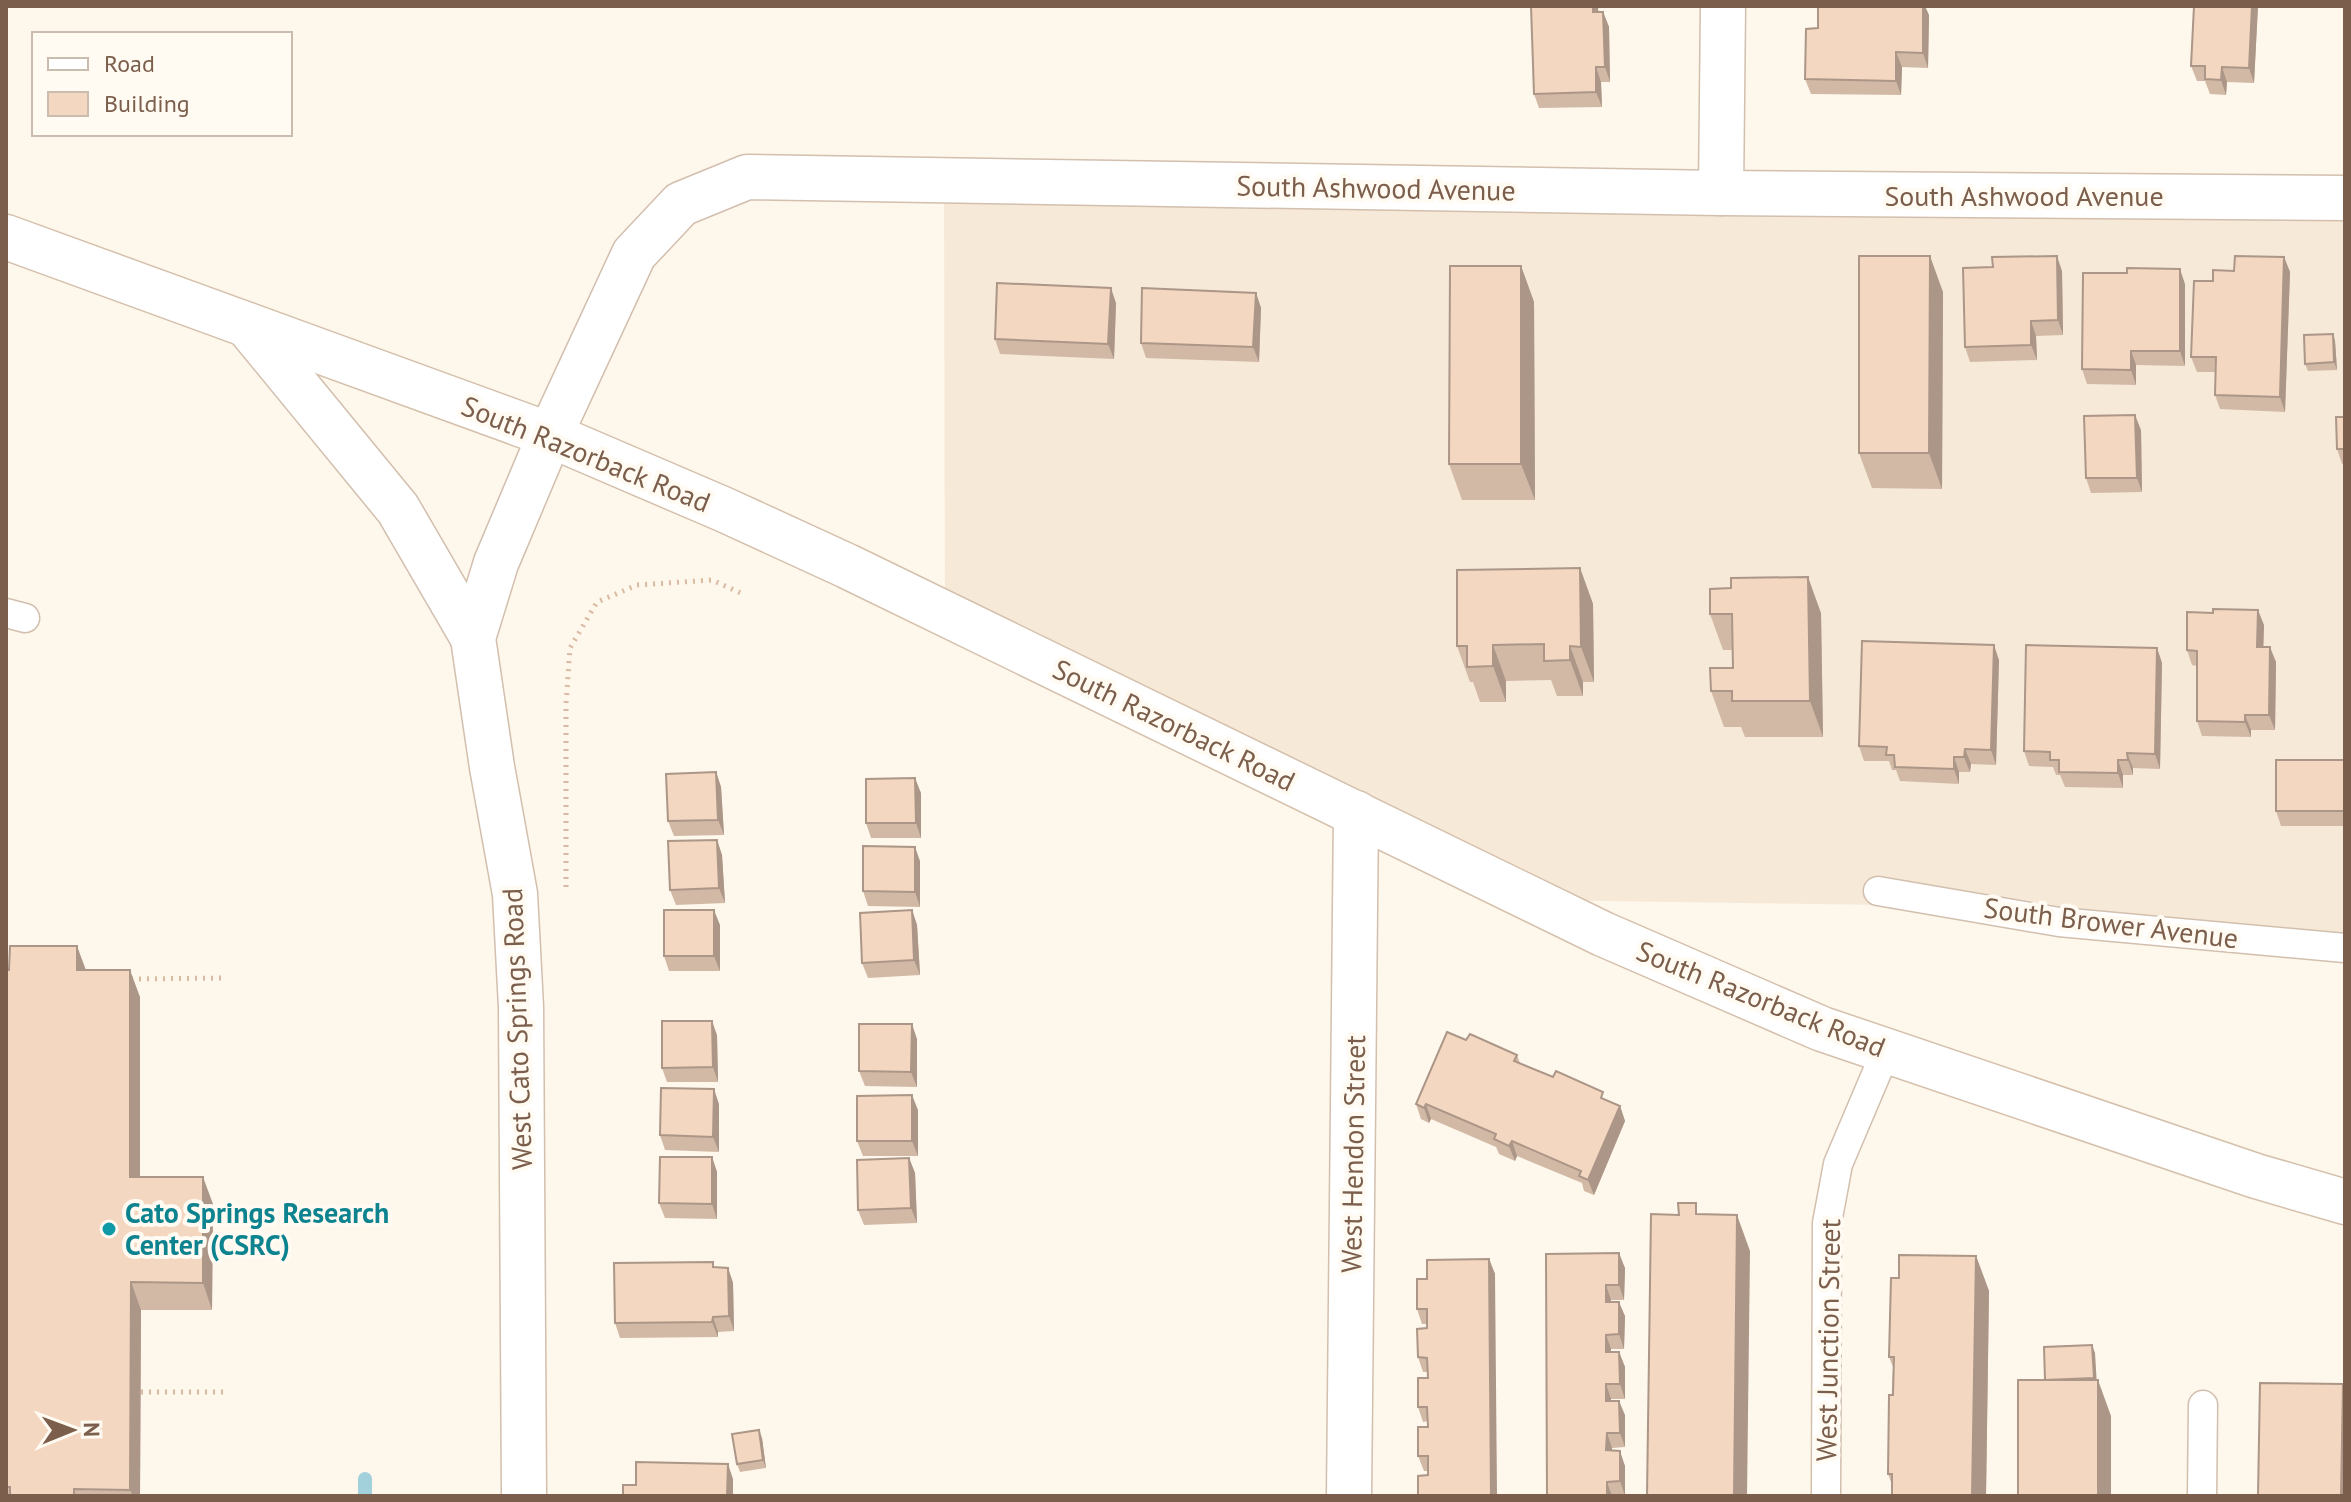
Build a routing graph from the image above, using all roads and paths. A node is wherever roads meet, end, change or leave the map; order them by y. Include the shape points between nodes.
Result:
1 (1723, 6) edge
2 (1721, 193) junction
3 (2345, 198) edge
4 (6, 237) edge
5 (247, 325) junction
6 (550, 435) junction
7 (745, 595) dead end
8 (473, 638) junction
9 (1356, 813) junction
10 (1878, 891) dead end
11 (566, 895) dead end
12 (2345, 948) edge
13 (226, 978) dead end
14 (117, 980) edge
15 (1886, 1051) junction
16 (2345, 1202) edge
17 (212, 1254) dead end
18 (225, 1254) dead end
19 (141, 1392) dead end
20 (224, 1392) dead end
21 (2203, 1405) dead end
22 (524, 1496) edge
23 (1349, 1496) edge
24 (1826, 1496) edge
25 (2202, 1496) edge

1 - 2 street
2 - 3 street, South Ashwood Avenue
2 - 6 street, South Ashwood Avenue via 747,177 681,204 634,254
4 - 5 street, South Razorback Road
5 - 6 street, South Razorback Road
5 - 8 street via 398,509
6 - 8 street, West Cato Springs Road via 496,563
6 - 9 street, South Razorback Road via 847,566
7 - 11 path via 712,580 637,585 597,602 583,625 570,648 566,704
8 - 22 street, West Cato Springs Road via 515,894 521,1007
9 - 15 street, South Razorback Road via 1603,934 1822,1029
9 - 23 street, West Hendon Street
10 - 12 lane, South Brower Avenue via 2059,922
13 - 14 path
15 - 16 street, South Razorback Road
15 - 24 lane, West Junction Street via 1838,1164 1827,1223
17 - 18 path
19 - 20 path
21 - 25 lane

